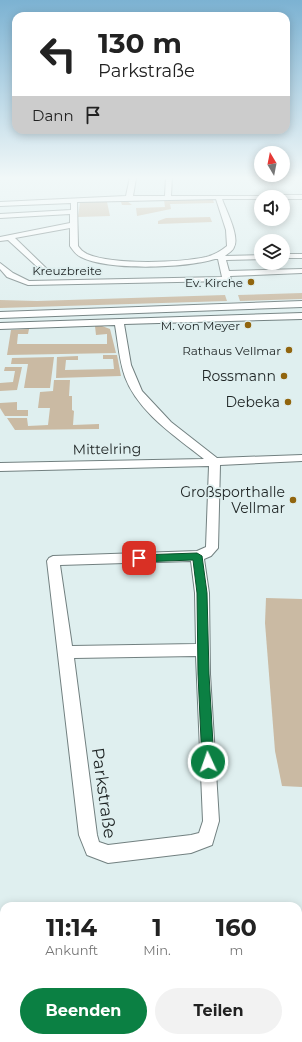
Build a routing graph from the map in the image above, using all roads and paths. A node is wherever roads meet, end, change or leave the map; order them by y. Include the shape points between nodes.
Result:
1 (73, 225) edge
2 (70, 226) edge
3 (228, 226) edge
4 (8, 237) junction
5 (0, 239) edge
6 (290, 256) edge
7 (302, 256) edge
8 (254, 257) edge
9 (220, 258) junction
10 (0, 265) edge
11 (44, 271) dead end
12 (302, 271) edge
13 (285, 272) joint
14 (138, 273) junction
15 (225, 274) junction
16 (302, 304) edge
17 (0, 315) edge
18 (302, 316) edge
19 (119, 322) junction
20 (0, 326) edge
21 (302, 458) edge
22 (215, 462) junction
23 (0, 467) edge
24 (197, 556) junction
25 (204, 650) junction
26 (66, 652) junction

1 - 14 street via 74,246 84,256
2 - 4 street
3 - 9 street via 233,240 230,248
4 - 5 street
4 - 11 street
6 - 7 street
8 - 9 street
9 - 14 street
9 - 15 street
10 - 14 street, Kreuzbreite via 10,275 28,283
12 - 13 street, Kreuzbreite
13 - 15 street, Kreuzbreite
14 - 15 street, Kreuzbreite via 227,279
16 - 17 main road
18 - 19 street
19 - 20 street
19 - 22 street via 131,377 138,390 158,414
21 - 22 street, Mittelring
22 - 23 street, Mittelring
22 - 24 street via 212,548 207,553
24 - 25 street, Parkstraße via 202,593
24 - 26 street, Parkstraße via 53,561
25 - 26 street
25 - 26 street, Parkstraße via 212,821 206,839 191,844 108,854 93,849 88,835

